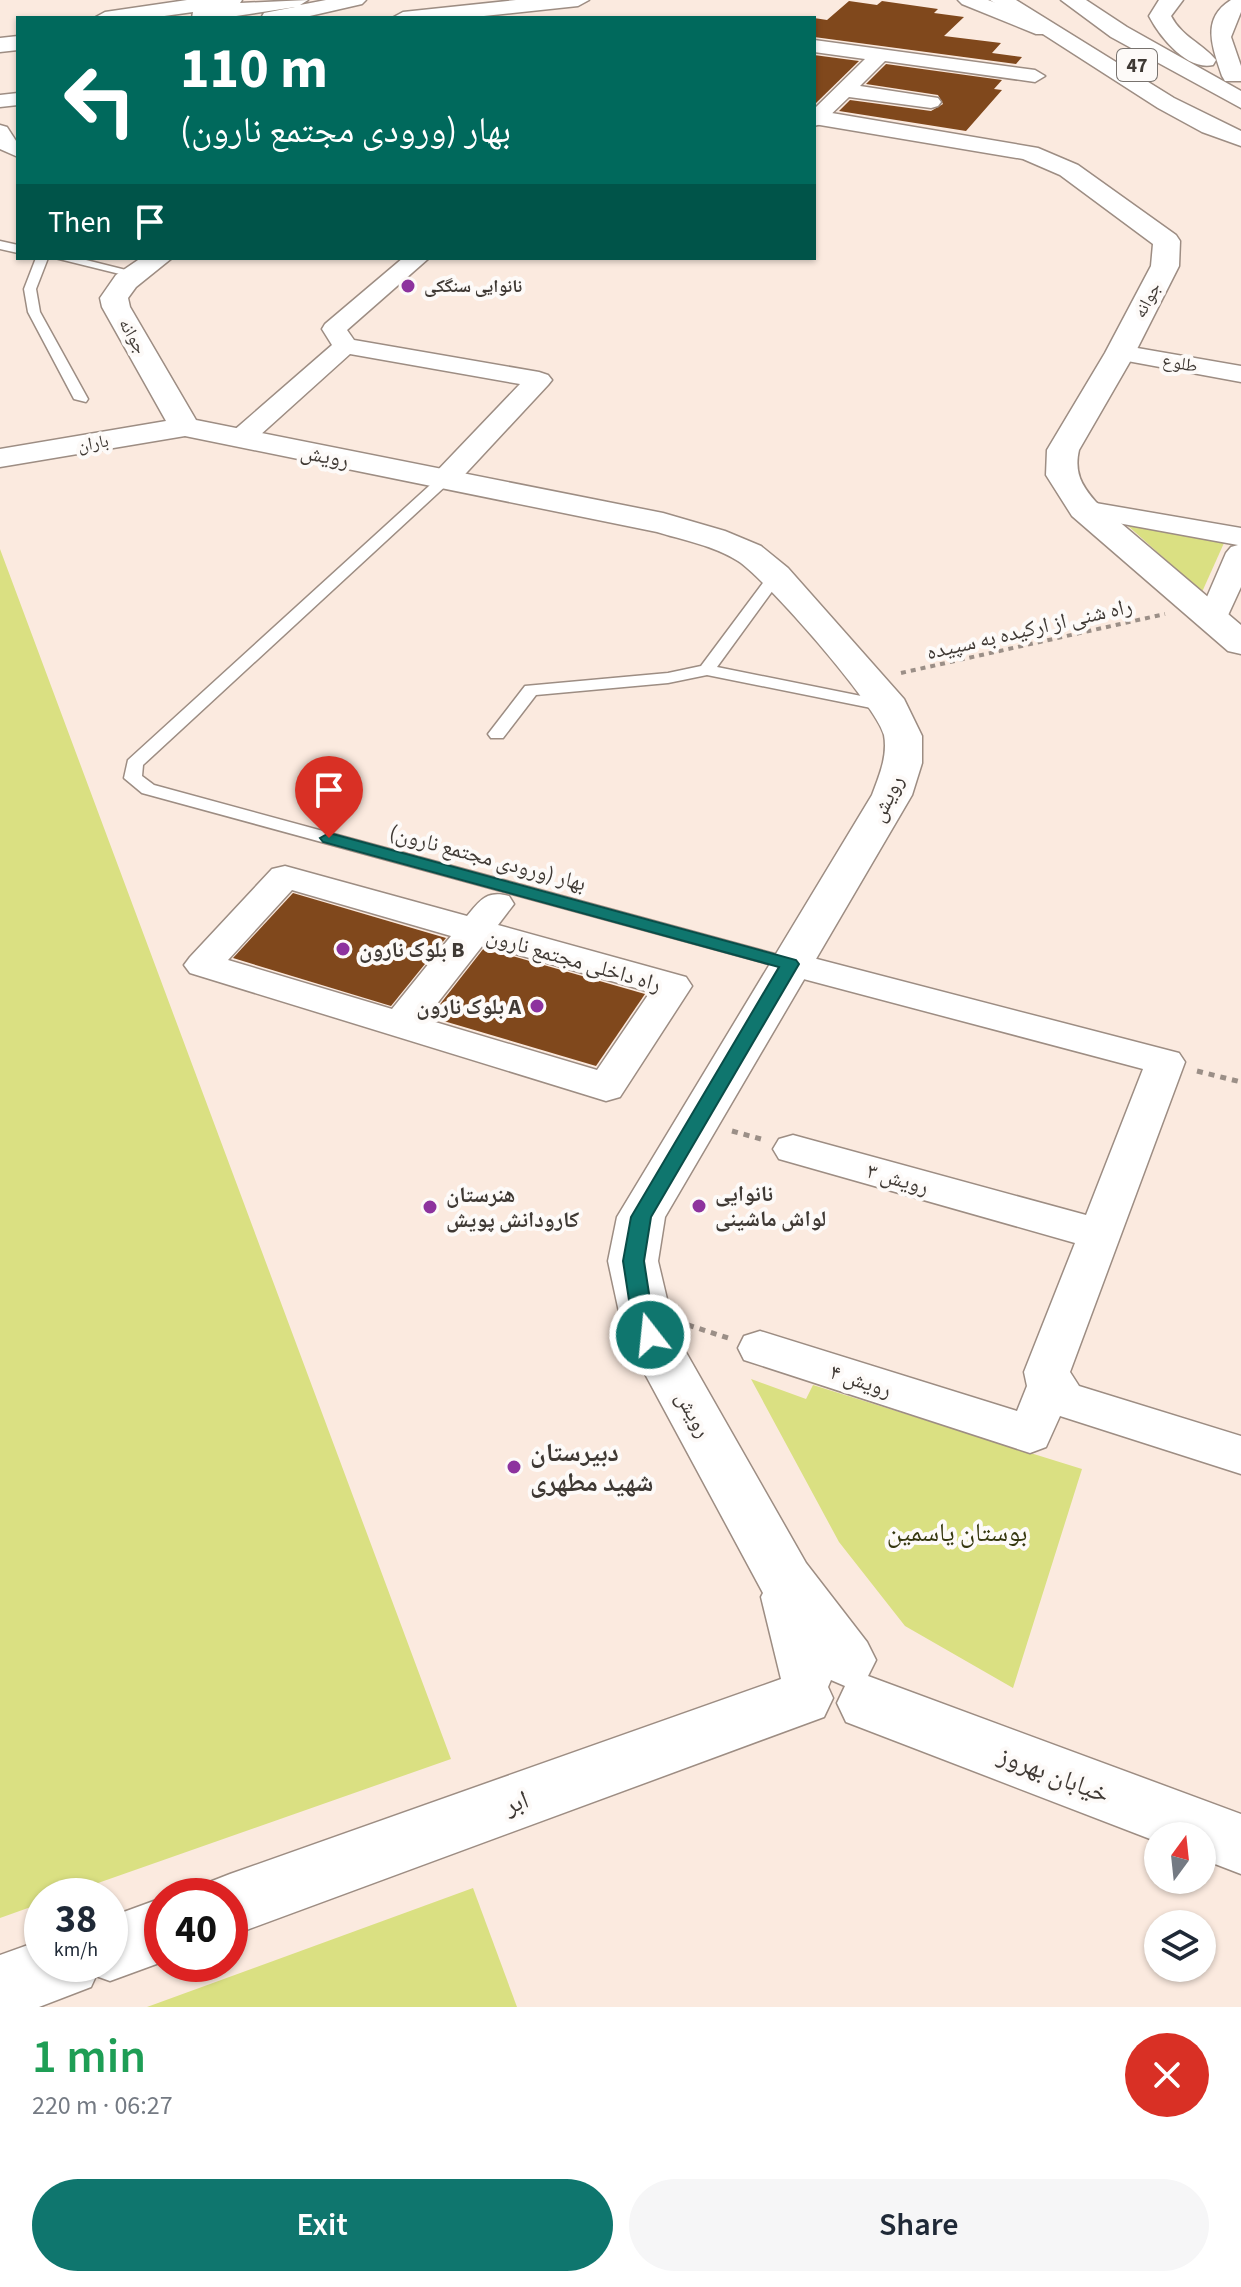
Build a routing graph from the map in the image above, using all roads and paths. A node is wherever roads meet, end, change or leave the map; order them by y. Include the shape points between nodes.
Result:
1 (231, 0) edge
2 (297, 0) edge
3 (355, 0) edge
4 (578, 0) edge
5 (969, 0) edge
6 (1001, 0) edge
7 (1036, 0) edge
8 (1072, 0) edge
9 (1172, 0) edge
10 (1241, 3) edge
11 (119, 16) edge
12 (192, 16) edge
13 (281, 16) edge
14 (422, 16) edge
15 (1044, 29) junction
16 (816, 46) edge
17 (880, 55) junction
18 (1035, 76) dead end
19 (1237, 79) edge
20 (845, 90) junction
21 (1241, 101) edge
22 (931, 102) dead end
23 (816, 117) edge
24 (816, 118) edge
25 (1241, 124) edge
26 (1241, 139) edge
27 (41, 260) edge
28 (82, 260) edge
29 (415, 260) edge
30 (147, 266) edge
31 (345, 346) junction
32 (1120, 353) junction
33 (1241, 374) edge
34 (1157, 375) dead end
35 (1241, 389) edge
36 (81, 399) dead end
37 (185, 427) junction
38 (241, 438) junction
39 (0, 458) edge
40 (445, 479) junction
41 (1084, 509) junction
42 (1241, 537) edge
43 (1241, 553) edge
44 (776, 575) junction
45 (1204, 614) junction
46 (1241, 643) edge
47 (707, 670) junction
48 (880, 693) junction
49 (497, 734) dead end
50 (493, 908) junction
51 (790, 964) junction
52 (401, 1024) junction
53 (1165, 1062) junction
54 (1241, 1082) edge
55 (698, 1120) junction
56 (793, 1149) joint
57 (1099, 1234) junction
58 (643, 1312) junction
59 (760, 1348) joint
60 (1050, 1386) junction
61 (1241, 1455) edge
62 (830, 1683) junction
63 (1241, 1844) edge
64 (248, 1898) edge
65 (24, 1980) edge
66 (0, 1988) edge

1 - 11 main road
2 - 12 main road
3 - 13 main road
4 - 14 main road
5 - 15 main road
6 - 15 main road
7 - 25 main road, 47
8 - 21 main road, 47
9 - 19 main road via 1160,16 1166,29 1176,41
10 - 19 main road via 1228,11 1220,37
15 - 26 main road via 1166,103
16 - 17 street
17 - 18 street
17 - 20 street
20 - 22 street
20 - 23 street
24 - 32 main road, جوانه via 1051,160 1156,231 1167,241 1165,266
27 - 36 lane via 30,289 34,312
28 - 30 lane
29 - 31 street via 334,329
30 - 37 main road, جوانه via 118,288 116,307
31 - 38 street
31 - 40 street via 539,380
32 - 33 street, طلوع
32 - 41 main road, جوانه via 1058,467 1066,488
34 - 35 street
37 - 38 main road, رویش
37 - 39 main road, باران
38 - 40 main road, رویش
40 - 44 main road, رویش via 675,527 749,553
40 - 50 lane, بهار (ورودی مجتمع نارون) via 134,764 133,778 148,789
41 - 42 street
41 - 45 main road, جوانه
43 - 45 street
44 - 47 lane
44 - 48 main road, رویش
45 - 46 main road, جوانه
45 - 48 path, راه شنی از ارکیده به سپیده
47 - 48 lane
47 - 49 lane via 668,678 660,687 524,700
48 - 51 main road, رویش via 903,736 903,763 892,795
50 - 51 lane, بهار (ورودی مجتمع نارون)
50 - 52 street, راه داخلی مجتمع نارون
50 - 52 street, راه داخلی مجتمع نارون via 673,986 606,1087
50 - 52 street, راه داخلی مجتمع نارون via 285,877 203,965
51 - 53 street
51 - 55 main road, رویش
53 - 54 path
53 - 57 street
55 - 56 path
55 - 58 main road, رویش via 641,1217 633,1261
56 - 57 street, رویش ۳
57 - 60 street via 1047,1372
58 - 59 path
58 - 62 main road, رویش via 650,1335 786,1580
59 - 60 street, رویش ۴ via 1030,1434
60 - 61 street via 1063,1399
62 - 63 main road, خیابان بهروز
62 - 64 main road, ابر
65 - 66 main road

